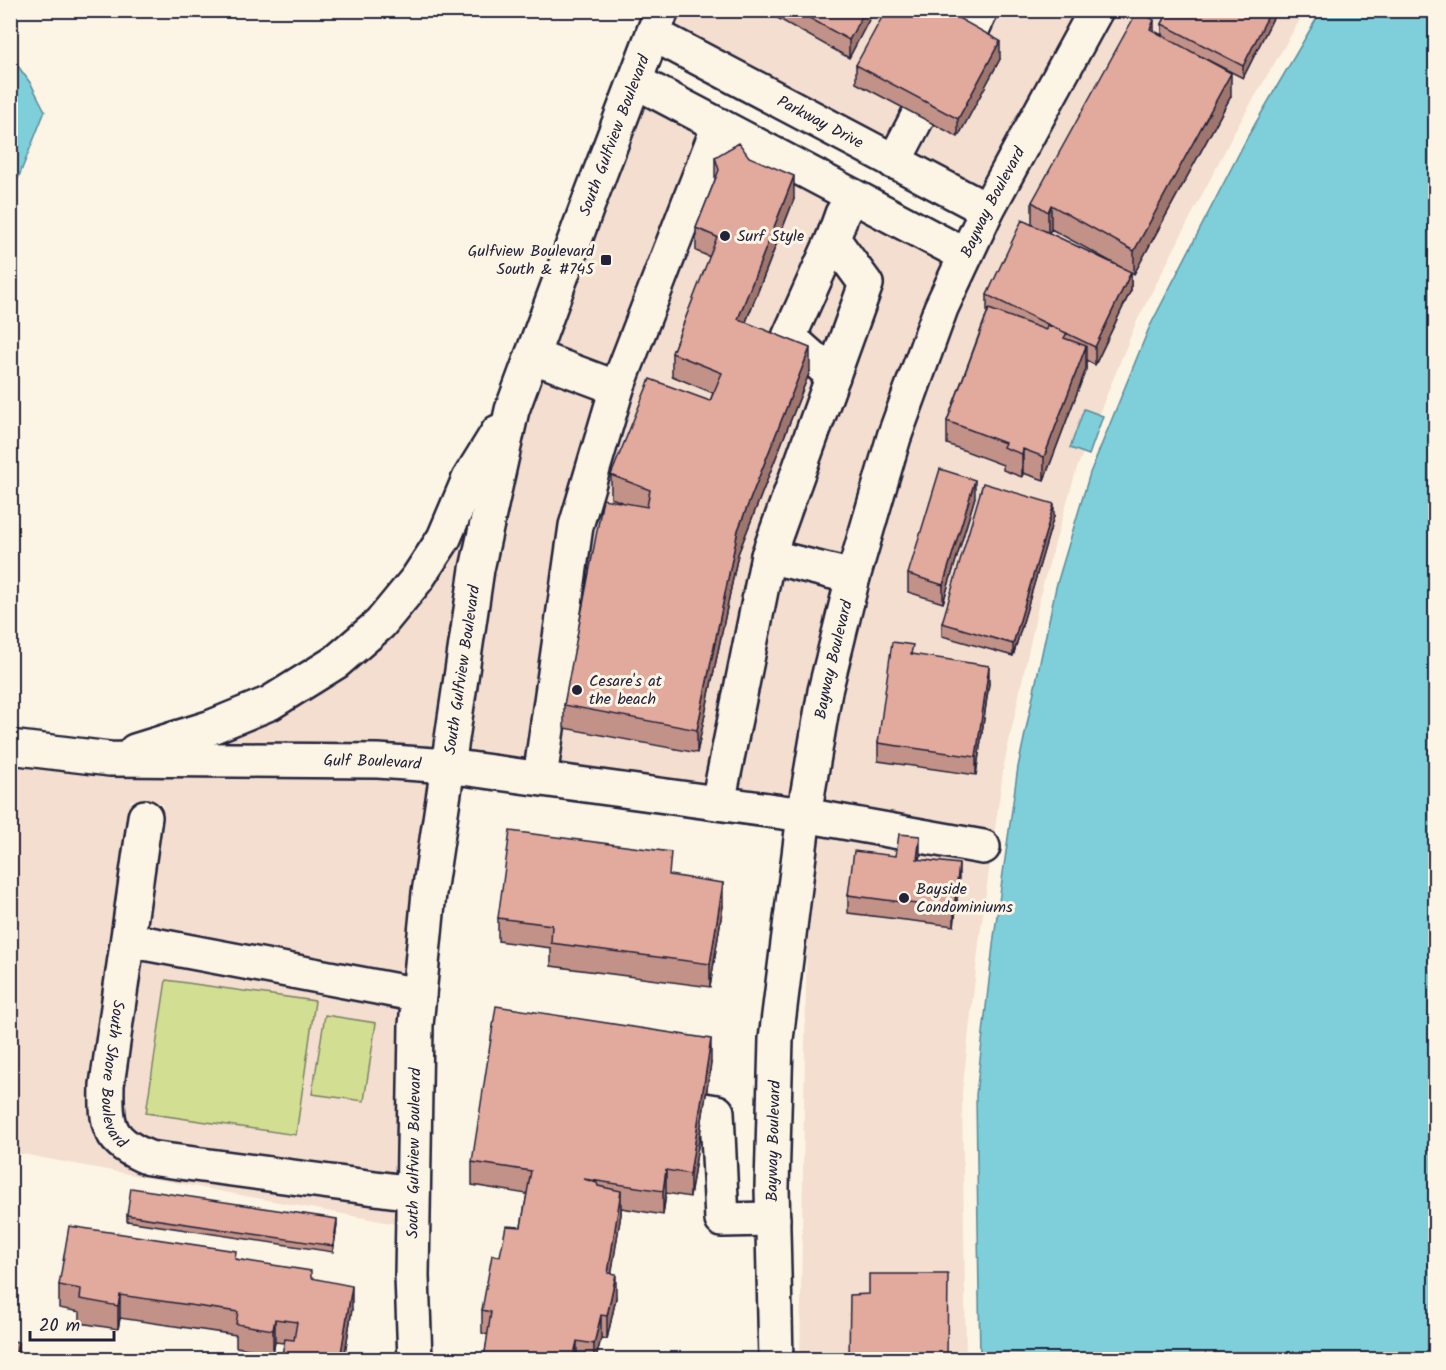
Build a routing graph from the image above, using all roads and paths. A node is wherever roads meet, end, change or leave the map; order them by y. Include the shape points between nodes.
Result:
1 (981, 10) edge
2 (1096, 10) edge
3 (657, 22) edge
4 (967, 40) edge
5 (635, 81) junction
6 (918, 116) edge
7 (719, 125) junction
8 (894, 162) junction
9 (853, 196) junction
10 (987, 210) junction
11 (833, 239) junction
12 (965, 255) junction
13 (532, 356) junction
14 (833, 376) junction
15 (617, 388) junction
16 (512, 410) junction
17 (768, 556) junction
18 (853, 577) junction
19 (10, 747) edge
20 (110, 759) junction
21 (448, 766) junction
22 (540, 778) junction
23 (718, 803) junction
24 (804, 815) junction
25 (145, 817) dead end
26 (983, 847) dead end
27 (129, 930) junction
28 (419, 995) junction
29 (704, 1110) edge
30 (413, 1193) junction
31 (773, 1219) junction
32 (415, 1359) edge
33 (776, 1359) edge

1 - 4 street
2 - 10 street, Bayway Boulevard
3 - 5 street, South Gulfview Boulevard
3 - 8 street, Parkway Drive
5 - 7 street
5 - 13 street, South Gulfview Boulevard
6 - 8 street
7 - 9 street
7 - 15 street
8 - 10 street, Parkway Drive
9 - 11 street
9 - 12 street
10 - 12 street, Bayway Boulevard
11 - 14 street via 867,284
11 - 14 street via 789,337
12 - 18 street, Bayway Boulevard via 941,308 894,437
13 - 15 street
13 - 16 street, South Gulfview Boulevard
14 - 17 street
15 - 22 street via 576,526
16 - 20 street via 469,479 444,538 380,624 336,662 270,703 209,728
16 - 21 street, South Gulfview Boulevard via 477,569
17 - 18 street
17 - 23 street
18 - 24 street, Bayway Boulevard via 825,691
19 - 20 street, Gulf Boulevard
20 - 21 street, Gulf Boulevard via 378,761
21 - 22 street, Gulf Boulevard
21 - 28 street, South Gulfview Boulevard
22 - 23 street, Gulf Boulevard
23 - 24 street, Gulf Boulevard
24 - 26 street, Gulf Boulevard
24 - 31 street, Bayway Boulevard via 776,1039
25 - 27 street, South Shore Boulevard
27 - 28 street
27 - 30 street, South Shore Boulevard via 106,1113 114,1134 127,1149 149,1158
28 - 30 street, South Gulfview Boulevard
29 - 31 street via 717,1112 722,1220
30 - 32 street, South Gulfview Boulevard
31 - 33 street, Bayway Boulevard

